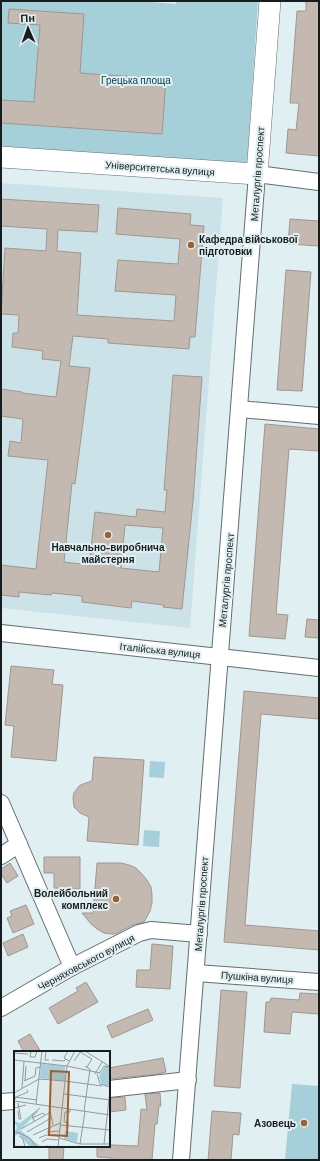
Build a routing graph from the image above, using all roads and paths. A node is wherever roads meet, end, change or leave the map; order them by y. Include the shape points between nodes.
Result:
1 (270, 1) edge
2 (1, 157) edge
3 (257, 174) junction
4 (319, 182) edge
5 (239, 409) junction
6 (319, 416) edge
7 (1, 633) edge
8 (220, 657) junction
9 (319, 668) edge
10 (1, 803) edge
11 (19, 844) junction
12 (1, 856) edge
13 (199, 934) junction
14 (72, 967) junction
15 (196, 973) junction
16 (319, 982) edge
17 (1, 1008) edge
18 (188, 1080) junction
19 (110, 1089) edge
20 (14, 1101) edge
21 (1, 1102) edge
22 (181, 1160) edge

1 - 3 main road, Металургів проспект
2 - 3 main road, Університетська вулиця
3 - 4 street, Університетська вулиця
3 - 5 street, Металургів проспект
5 - 6 street
5 - 8 street, Металургів проспект
7 - 8 street, Італійська вулиця
8 - 9 street, Італійська вулиця
8 - 13 street, Металургів проспект
10 - 11 street
11 - 12 street
11 - 14 street
13 - 14 street, Черняховського вулиця via 145,931
13 - 15 street, Металургів проспект
14 - 17 street, Черняховського вулиця
15 - 16 street, Пушкіна вулиця
15 - 18 street, Металургів проспект
18 - 19 street
18 - 22 street, Металургів проспект
20 - 21 street

